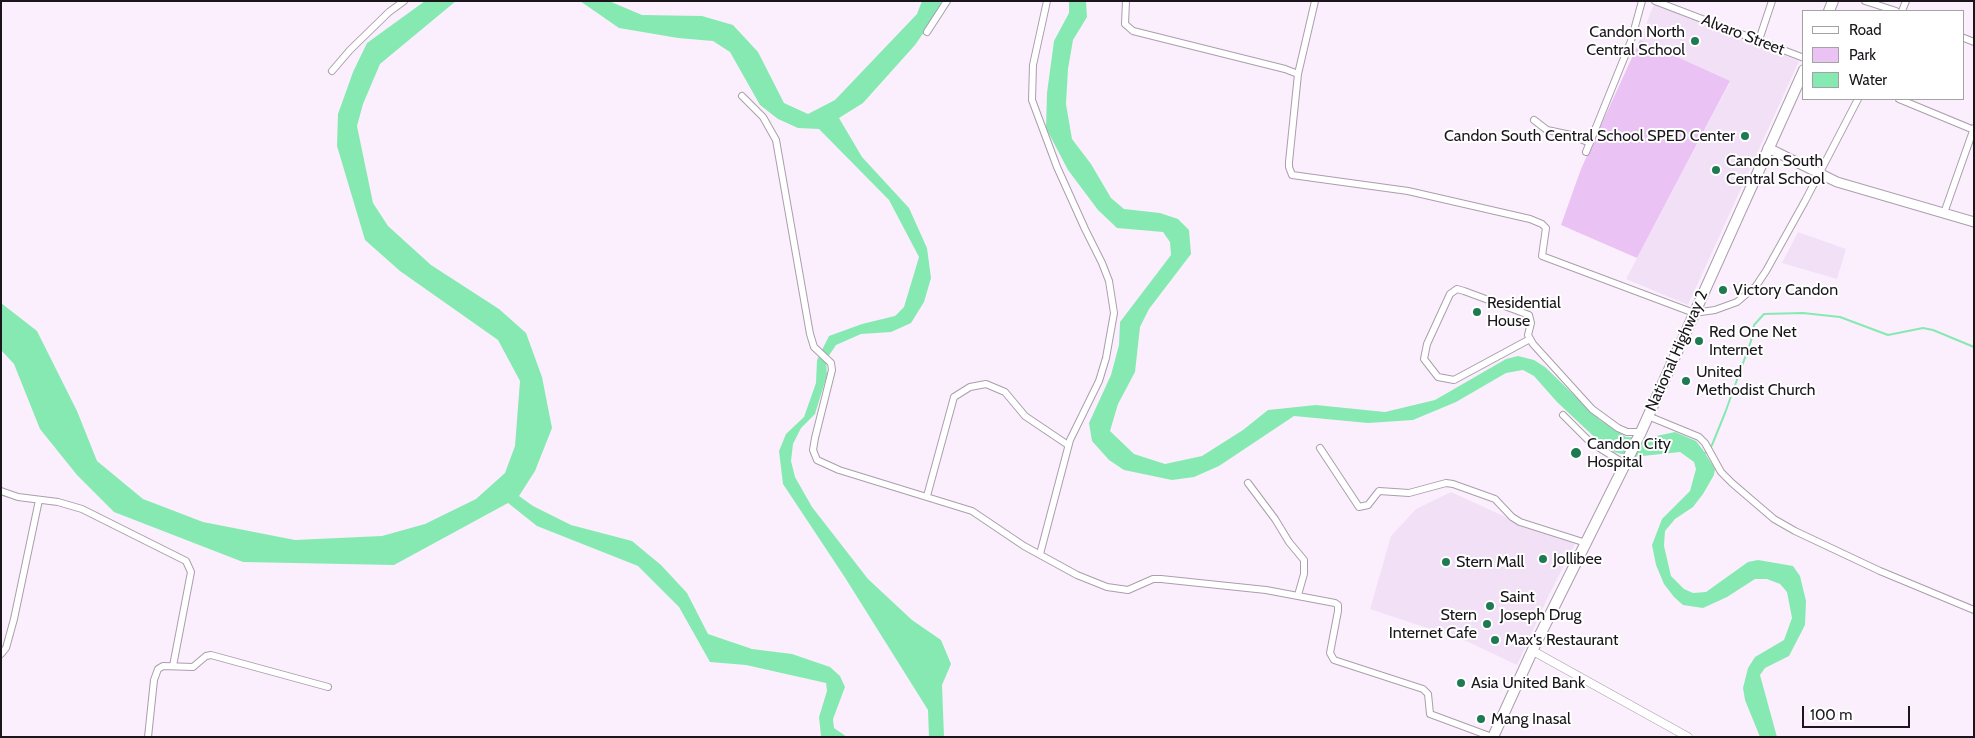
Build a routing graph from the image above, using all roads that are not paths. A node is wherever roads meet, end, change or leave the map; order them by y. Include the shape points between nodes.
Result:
1 (404, 1) edge
2 (947, 1) edge
3 (1047, 1) edge
4 (1126, 1) edge
5 (1315, 1) edge
6 (1642, 1) edge
7 (1655, 1) edge
8 (1772, 1) edge
9 (1865, 1) edge
10 (1893, 10) edge
11 (927, 32) dead end
12 (1759, 40) junction
13 (1802, 57) edge
14 (332, 71) dead end
15 (1298, 74) junction
16 (1802, 74) edge
17 (742, 96) dead end
18 (1857, 100) edge
19 (1902, 100) edge
20 (1534, 120) dead end
21 (1974, 129) edge
22 (1590, 143) junction
23 (1768, 148) junction
24 (1586, 152) dead end
25 (1820, 174) junction
26 (1944, 213) junction
27 (1974, 222) edge
28 (1694, 313) junction
29 (1530, 339) junction
30 (1563, 415) dead end
31 (1648, 416) junction
32 (1640, 434) junction
33 (1068, 445) junction
34 (1320, 448) dead end
35 (1626, 462) junction
36 (1248, 483) dead end
37 (1, 491) edge
38 (927, 496) junction
39 (39, 500) junction
40 (1586, 543) junction
41 (1040, 554) junction
42 (1298, 595) junction
43 (1974, 610) edge
44 (1533, 651) junction
45 (1, 654) edge
46 (174, 666) junction
47 (328, 687) dead end
48 (148, 737) edge
49 (1493, 737) edge
50 (1688, 737) edge

1 - 14 street via 363,37
2 - 11 street
3 - 33 street via 1033,65 1032,100 1057,167 1102,262 1114,313 1099,381
4 - 15 street via 1125,24 1133,31
5 - 15 street
6 - 22 street via 1631,41
7 - 12 street, Alvaro Street
8 - 12 street
9 - 10 street
12 - 13 street, Alvaro Street
15 - 28 street via 1288,168 1292,175 1408,191 1530,219 1546,228 1542,256
16 - 23 main road, National Highway 2
17 - 38 street via 763,117 776,140 812,343 831,363 813,450 817,460 839,470
18 - 25 street
19 - 21 street
20 - 22 street via 1547,130
21 - 26 street
22 - 24 street
23 - 25 main road
23 - 28 main road, National Highway 2
25 - 26 main road via 1837,182
25 - 28 street via 1756,286 1737,302 1716,310
26 - 27 main road
28 - 31 main road, National Highway 2
29 - 29 street via 1529,315 1457,289 1450,294 1427,344 1424,359 1438,378 1454,380
29 - 32 street via 1602,418 1627,432
30 - 35 street via 1590,442
31 - 32 main road, National Highway 2
31 - 43 street via 1705,442 1732,484 1781,523 1812,541
32 - 35 main road, National Highway 2
33 - 38 street via 1025,416 1005,392 986,384 970,387 954,397
33 - 41 street
34 - 40 street via 1359,507 1368,505 1379,491 1409,493 1453,484 1495,500 1520,522
35 - 40 main road, National Highway 2
36 - 42 street via 1304,560
37 - 39 street
38 - 41 street via 972,511
39 - 45 street via 14,619 6,648
39 - 46 street via 82,509 189,565 188,593
40 - 44 main road, National Highway 2
41 - 42 street via 1094,583 1117,589 1135,589 1153,579 1161,579
42 - 49 street via 1338,605 1330,648 1334,660 1423,689 1428,694 1430,714
44 - 49 main road, National Highway 2
44 - 50 street
46 - 47 street via 193,667 211,655
46 - 48 street via 161,666 156,673

